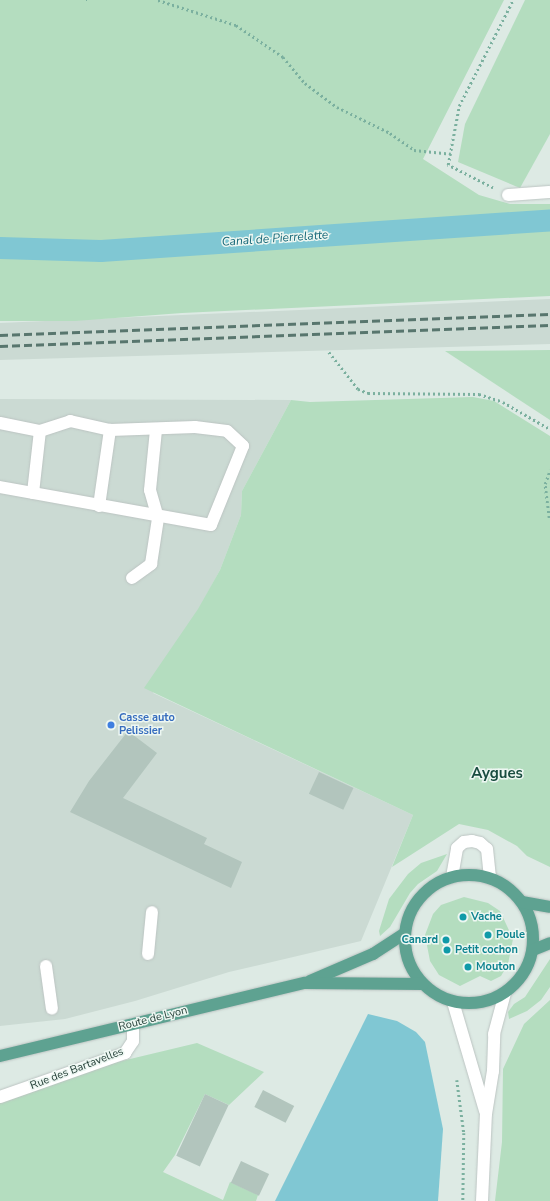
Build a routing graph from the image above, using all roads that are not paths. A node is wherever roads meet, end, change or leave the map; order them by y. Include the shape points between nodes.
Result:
1 (550, 192) edge
2 (508, 195) road end
3 (0, 423) edge
4 (110, 430) junction
5 (156, 430) junction
6 (40, 431) junction
7 (0, 487) edge
8 (33, 494) junction
9 (99, 506) junction
10 (158, 518) junction
11 (132, 578) dead end
12 (452, 877) junction
13 (490, 878) junction
14 (522, 902) junction
15 (550, 907) edge
16 (152, 912) dead end
17 (405, 933) junction
18 (550, 943) edge
19 (533, 950) junction
20 (148, 954) dead end
21 (46, 966) dead end
22 (305, 983) junction
23 (423, 984) junction
24 (505, 993) junction
25 (453, 1002) junction
26 (52, 1009) dead end
27 (133, 1024) junction
28 (0, 1056) edge
29 (0, 1097) edge
30 (486, 1114) junction
31 (482, 1201) edge

1 - 2 street
3 - 6 street
4 - 5 street
4 - 6 street via 70,421
4 - 9 street
5 - 10 street via 150,490
5 - 10 street via 196,427 227,431 243,446 211,525
6 - 8 street
7 - 8 street
8 - 9 street
9 - 10 street
10 - 11 street via 151,564
12 - 13 main road via 471,874
12 - 13 street via 457,848 464,842 472,841 487,849
12 - 17 main road via 435,885 420,898 410,914
13 - 14 main road via 508,887
14 - 15 main road
14 - 19 main road via 532,925
16 - 20 street
17 - 22 main road, Route de Lyon via 373,954
17 - 23 main road via 410,966
18 - 19 main road
19 - 24 main road via 528,967 518,982
21 - 26 street
22 - 23 main road, Route de Lyon
22 - 27 main road, Route de Lyon
23 - 25 main road via 436,995
24 - 25 main road via 482,1002
24 - 30 street via 494,1034 493,1071
25 - 30 street
27 - 28 main road, Route de Lyon
27 - 29 street, Rue des Bartavelles via 133,1041 125,1053
30 - 31 street

